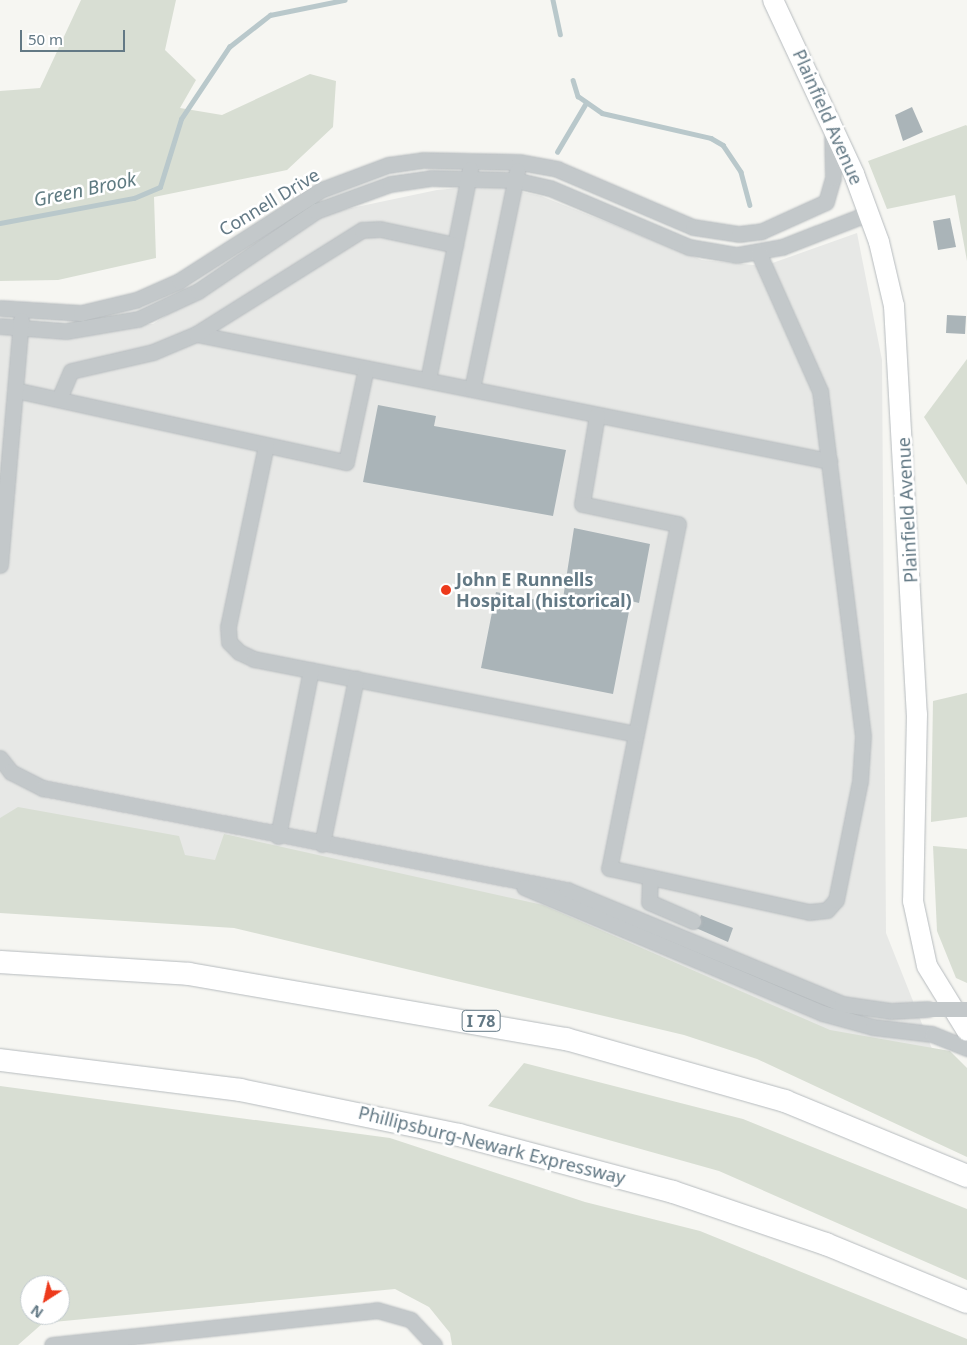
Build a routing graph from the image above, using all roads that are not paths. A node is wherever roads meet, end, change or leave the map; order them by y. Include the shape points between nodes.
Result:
1 (773, 0) edge
2 (832, 122) junction
3 (472, 159) junction
4 (519, 162) junction
5 (469, 177) junction
6 (515, 180) junction
7 (869, 213) junction
8 (455, 245) junction
9 (758, 252) junction
10 (0, 308) edge
11 (22, 311) junction
12 (0, 326) edge
13 (20, 329) junction
14 (196, 334) junction
15 (366, 368) junction
16 (428, 380) junction
17 (472, 389) junction
18 (15, 390) junction
19 (59, 399) junction
20 (597, 415) junction
21 (266, 445) junction
22 (829, 461) junction
23 (3, 496) edge
24 (0, 565) edge
25 (311, 670) junction
26 (356, 678) junction
27 (636, 734) junction
28 (2, 767) edge
29 (278, 836) junction
30 (322, 844) junction
31 (650, 877) junction
32 (511, 881) junction
33 (693, 921) dead end
34 (0, 962) edge
35 (967, 1008) edge
36 (967, 1031) edge
37 (967, 1048) edge
38 (0, 1060) edge
39 (967, 1176) edge
40 (967, 1302) edge
41 (52, 1345) edge
42 (434, 1345) edge

1 - 2 main road, Plainfield Avenue
2 - 4 street, Connell Drive via 833,178 826,202 794,220 746,233 693,227 585,178
2 - 7 main road, Plainfield Avenue
3 - 4 street, Connell Drive
3 - 5 street
3 - 11 street, Connell Drive via 388,166 321,190 179,281 136,300 81,313
4 - 6 street
5 - 6 street, Connell Drive
5 - 8 street
5 - 13 street, Connell Drive via 390,184 316,211 198,291 138,319 102,328
6 - 9 street, Connell Drive via 583,200 689,247 737,255
6 - 17 street
7 - 9 street, Connell Drive
7 - 36 main road, Plainfield Avenue via 890,285 898,341 917,714 913,900 928,966
8 - 14 street via 380,229 362,230
8 - 16 street
9 - 22 street via 820,391
10 - 11 street, Connell Drive
11 - 13 street
12 - 13 street, Connell Drive
13 - 18 street
14 - 15 street
14 - 19 street via 153,352 78,368 66,378
15 - 16 street
15 - 21 street via 346,462
16 - 17 street
17 - 20 street
18 - 19 street
18 - 23 street
19 - 21 street
20 - 22 street
20 - 27 street via 582,504 678,524
21 - 25 street via 227,635 246,656
22 - 31 street via 863,749 836,900 827,910 809,912
23 - 24 street
25 - 26 street
25 - 29 street
26 - 27 street
26 - 30 street
27 - 31 street via 609,868
28 - 29 street via 44,788
29 - 30 street
30 - 32 street
31 - 33 street via 649,902
32 - 35 street, bridge via 567,890 842,1004 891,1011
32 - 37 street via 822,1013 873,1027 932,1034
34 - 39 highway, I 78 via 189,974 539,1033 668,1065 785,1101
38 - 40 highway, Phillipsburg-Newark Expressway via 240,1090 390,1118 673,1192 932,1286
41 - 42 street via 377,1310 411,1320

